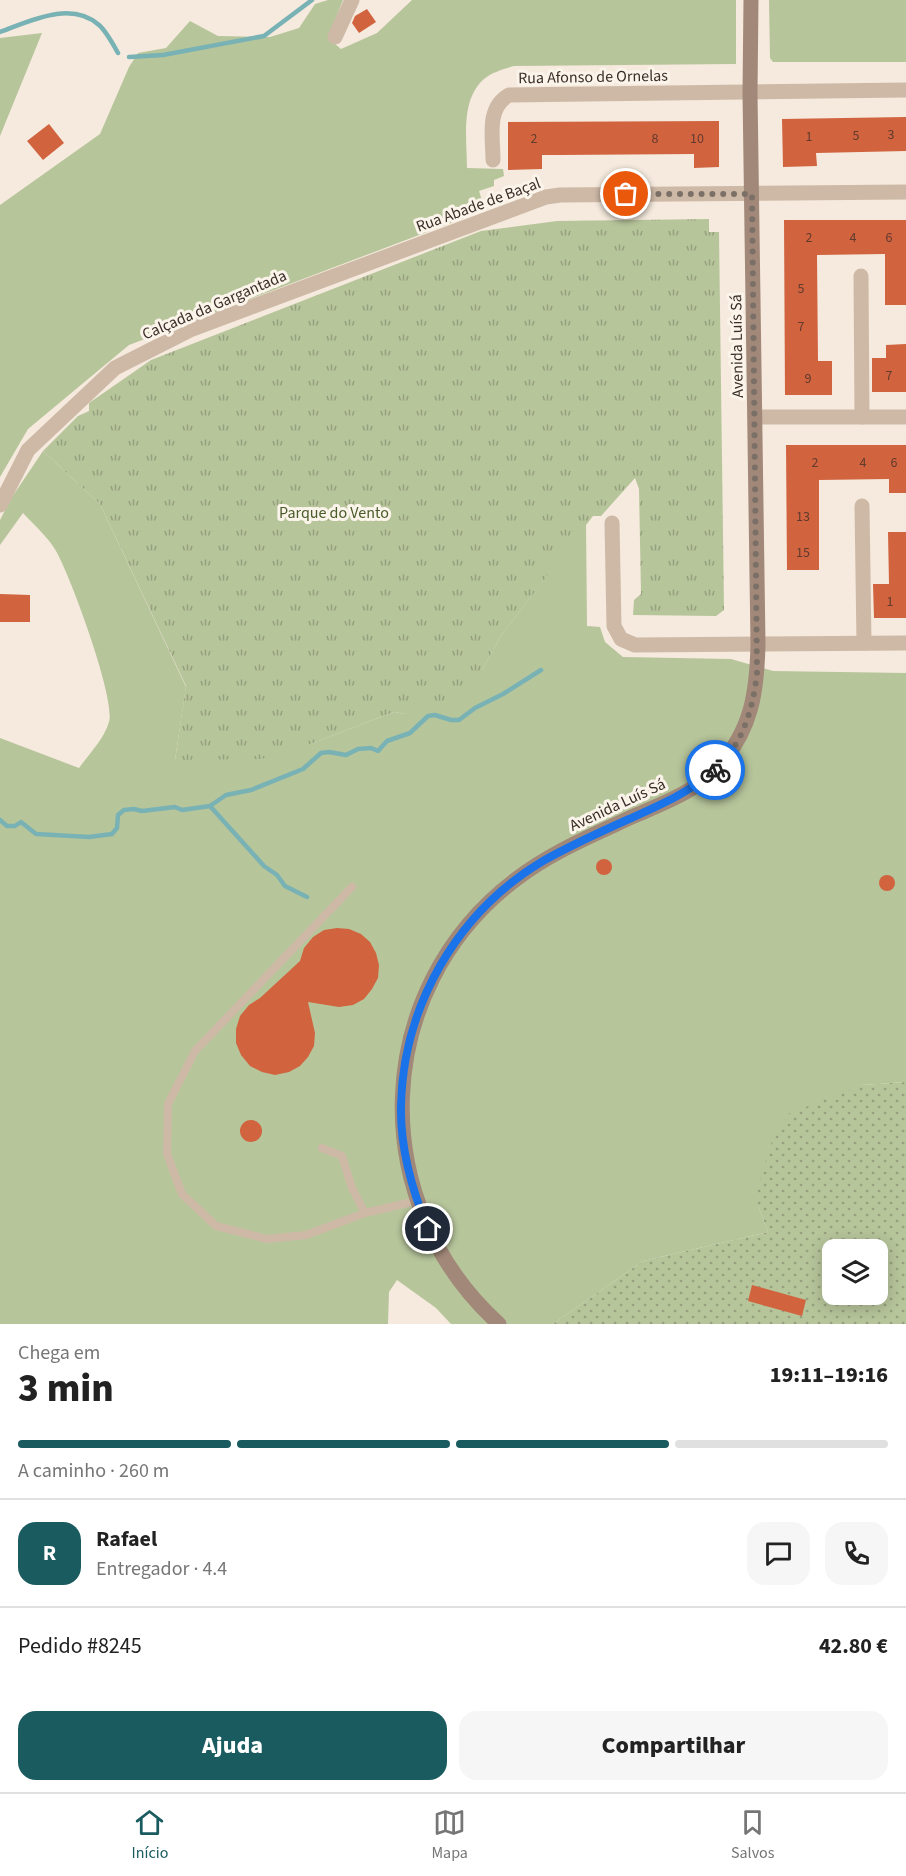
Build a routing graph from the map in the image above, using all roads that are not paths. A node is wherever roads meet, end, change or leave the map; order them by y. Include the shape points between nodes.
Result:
1 (352, 0) edge
2 (750, 0) edge
3 (335, 37) dead end
4 (906, 90) edge
5 (750, 93) junction
6 (493, 160) dead end
7 (906, 192) edge
8 (752, 194) junction
9 (861, 276) dead end
10 (329, 277) joint
11 (755, 417) junction
12 (862, 417) junction
13 (906, 417) edge
14 (0, 505) edge
15 (862, 506) dead end
16 (612, 523) dead end
17 (864, 643) junction
18 (906, 643) edge
19 (758, 644) junction
20 (352, 886) dead end
21 (322, 1148) dead end
22 (416, 1201) junction
23 (365, 1213) junction
24 (499, 1324) edge

1 - 3 street
2 - 5 street, Avenida Luís Sá
4 - 5 street, Rua Afonso de Ornelas
5 - 6 street, Rua Afonso de Ornelas via 509,95 494,110
5 - 8 street, Avenida Luís Sá
7 - 8 street, Rua Abade de Baçal
8 - 10 street, Rua Abade de Baçal via 546,197
8 - 11 street, Avenida Luís Sá
9 - 12 street
10 - 14 street, Calçada da Gargantada via 190,330 115,368 28,450
11 - 12 street
11 - 19 street, Avenida Luís Sá
12 - 13 street
15 - 17 street
16 - 19 street via 614,626 621,639 635,645
17 - 18 street
17 - 19 street
19 - 22 street, Avenida Luís Sá via 750,713 733,748 718,767 690,789 584,839 514,880 467,925 449,950 424,997 404,1072 403,1134
20 - 23 lane via 195,1051 168,1104 167,1154 182,1194 216,1226 267,1239 306,1235
21 - 23 lane via 342,1156
22 - 23 lane
22 - 24 street, Avenida Luís Sá via 452,1271

